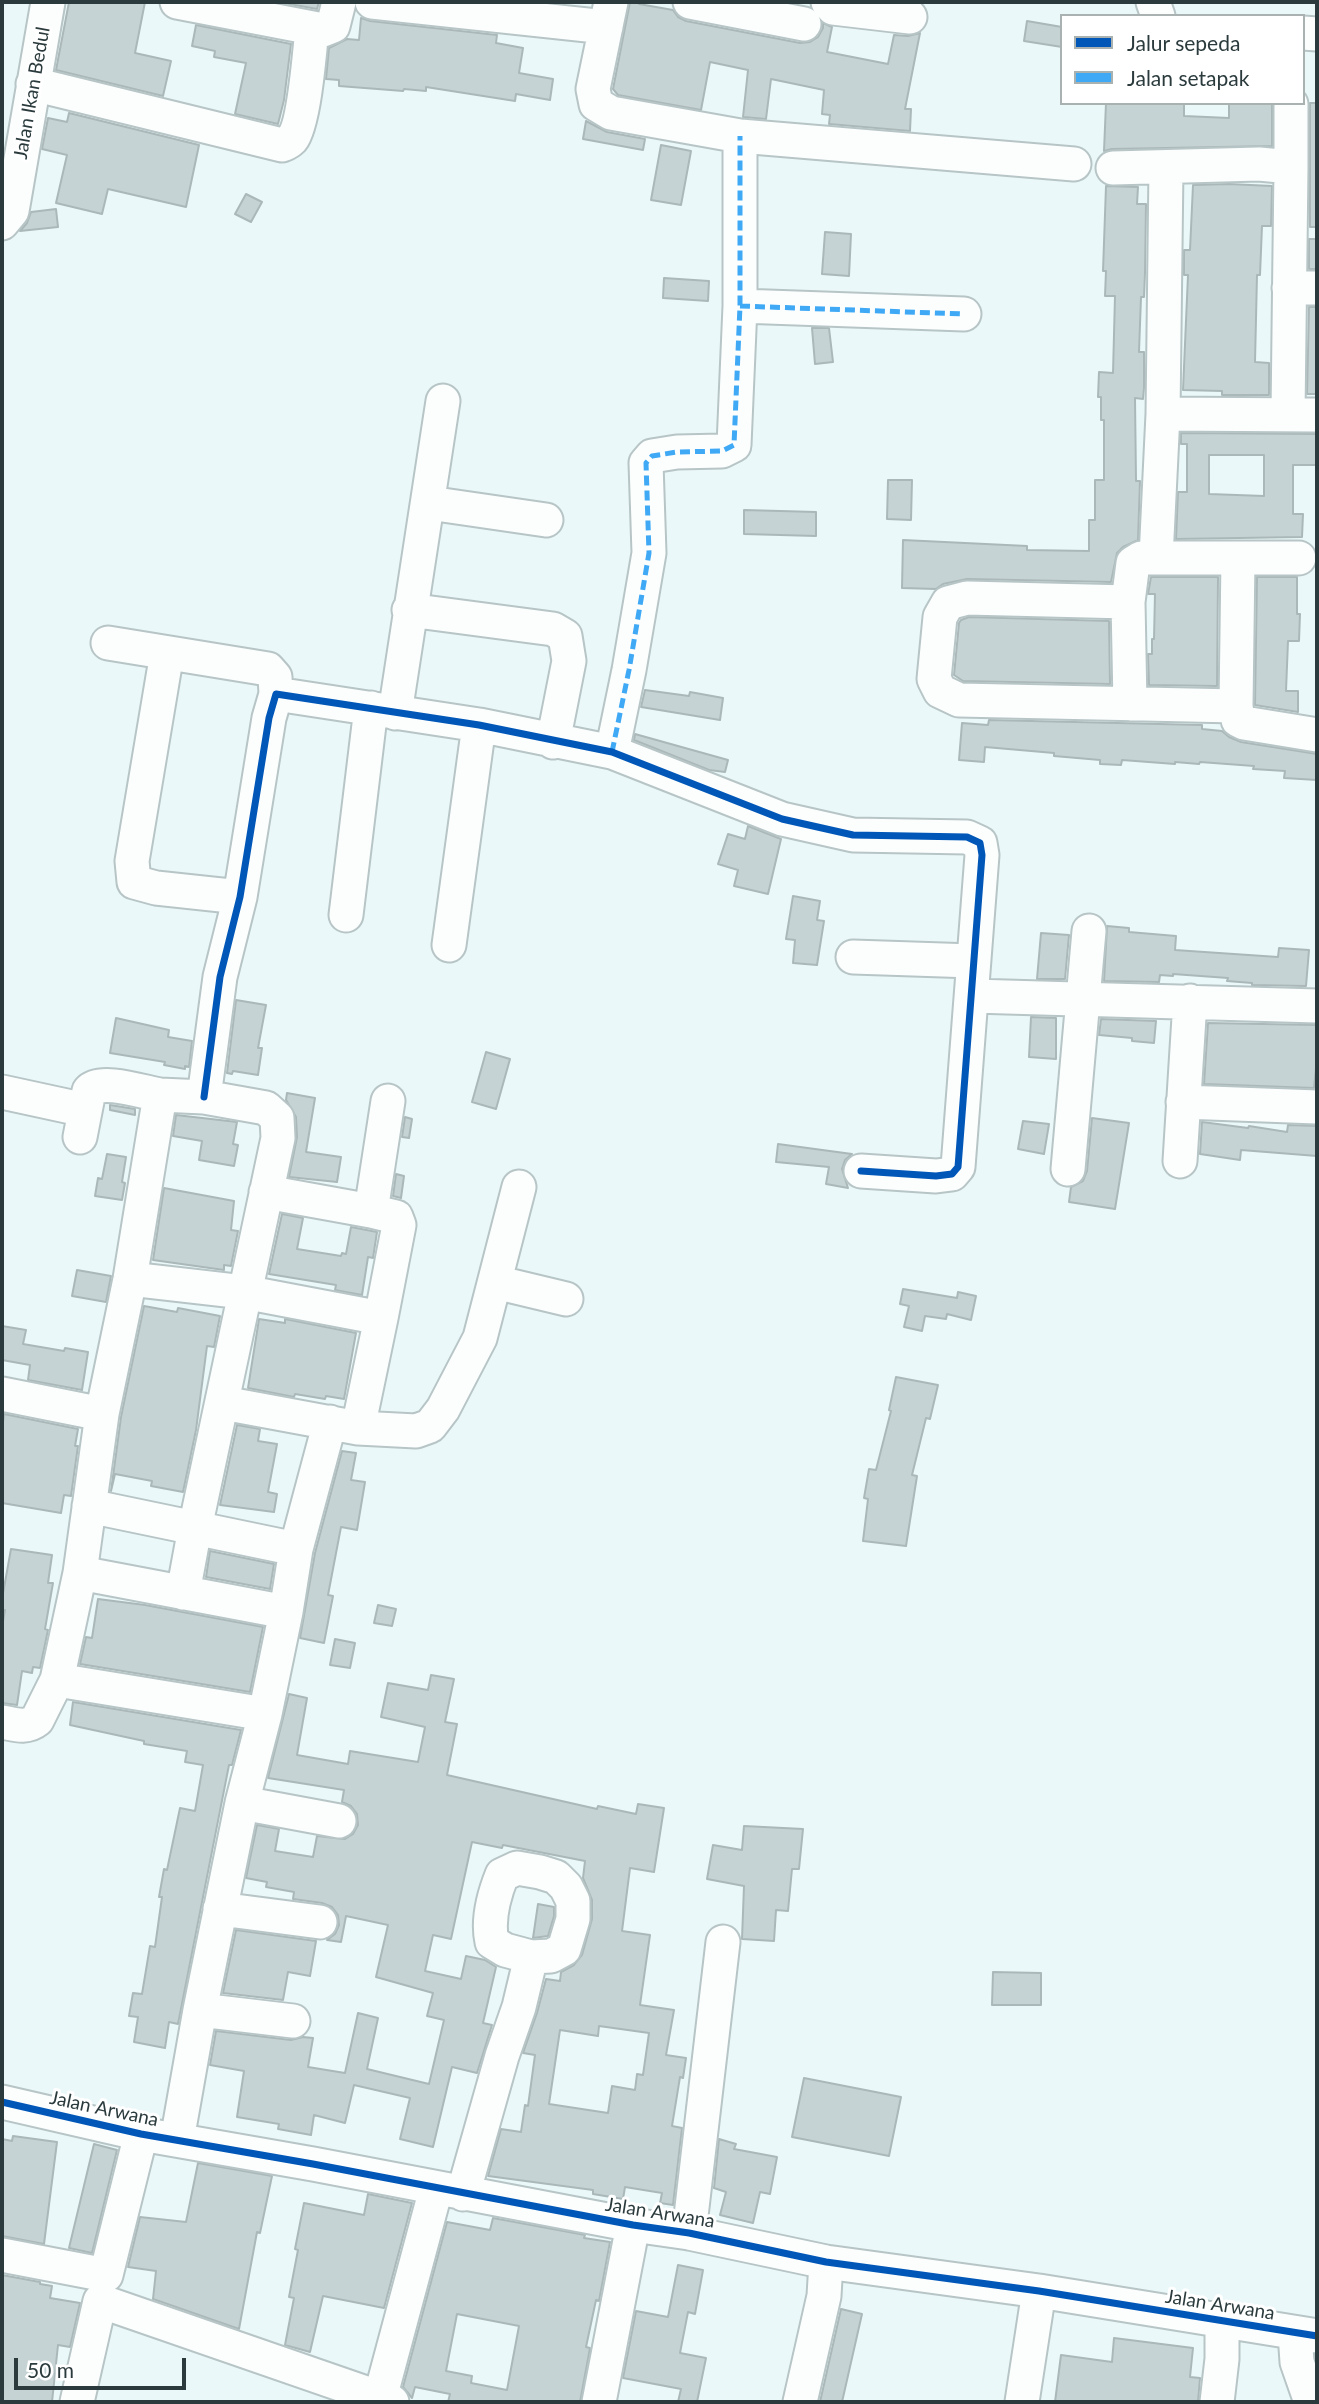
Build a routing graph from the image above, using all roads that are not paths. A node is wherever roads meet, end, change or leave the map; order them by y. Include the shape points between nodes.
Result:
1 (48, 2) edge
2 (177, 2) edge
3 (339, 2) edge
4 (372, 2) edge
5 (690, 2) edge
6 (828, 2) edge
7 (608, 14) edge
8 (910, 17) dead end
9 (804, 24) dead end
10 (312, 28) junction
11 (33, 84) junction
12 (1291, 105) edge
13 (740, 136) junction
14 (1073, 164) dead end
15 (1167, 167) junction
16 (1291, 167) junction
17 (1113, 168) dead end
18 (2, 223) edge
19 (1303, 288) edge
20 (740, 306) junction
21 (964, 314) dead end
22 (443, 401) dead end
23 (1163, 414) junction
24 (1303, 414) edge
25 (429, 502) junction
26 (546, 520) dead end
27 (1156, 558) junction
28 (1238, 558) junction
29 (1299, 558) dead end
30 (1128, 602) junction
31 (409, 610) junction
32 (108, 643) dead end
33 (167, 653) junction
34 (276, 694) junction
35 (1130, 704) junction
36 (1236, 706) junction
37 (383, 710) junction
38 (478, 725) junction
39 (1317, 735) edge
40 (553, 741) junction
41 (612, 752) junction
42 (240, 897) junction
43 (346, 915) dead end
44 (1089, 931) dead end
45 (449, 945) dead end
46 (853, 957) dead end
47 (973, 961) junction
48 (972, 996) junction
49 (1084, 1000) junction
50 (1189, 1001) junction
51 (1317, 1006) edge
52 (2, 1092) edge
53 (160, 1095) junction
54 (204, 1097) junction
55 (388, 1101) dead end
56 (1183, 1102) junction
57 (1317, 1107) edge
58 (1181, 1161) dead end
59 (1068, 1169) dead end
60 (861, 1171) dead end
61 (519, 1187) dead end
62 (266, 1192) junction
63 (371, 1210) junction
64 (130, 1279) junction
65 (495, 1282) junction
66 (244, 1293) junction
67 (566, 1299) dead end
68 (381, 1318) junction
69 (2, 1394) edge
70 (223, 1403) junction
71 (102, 1414) junction
72 (344, 1425) junction
73 (89, 1506) junction
74 (195, 1528) junction
75 (296, 1549) junction
76 (80, 1573) junction
77 (183, 1593) junction
78 (286, 1612) junction
79 (57, 1680) junction
80 (265, 1714) junction
81 (2, 1722) edge
82 (242, 1803) junction
83 (339, 1821) dead end
84 (220, 1909) junction
85 (320, 1922) dead end
86 (723, 1942) dead end
87 (531, 1957) dead end
88 (200, 2010) junction
89 (293, 2021) dead end
90 (2, 2102) edge
91 (141, 2134) junction
92 (177, 2140) junction
93 (449, 2191) junction
94 (633, 2225) junction
95 (689, 2233) junction
96 (2, 2255) edge
97 (825, 2278) junction
98 (103, 2288) junction
99 (1036, 2302) junction
100 (1306, 2335) edge
101 (1222, 2340) junction
102 (386, 2400) edge
103 (77, 2402) edge
104 (599, 2402) edge
105 (800, 2402) edge
106 (1022, 2402) edge
107 (1217, 2402) edge
108 (1311, 2402) edge

1 - 11 street, Jalan Ikan Bedul
2 - 10 street
3 - 10 street via 333,26
4 - 7 street
5 - 9 street
6 - 8 street via 833,8
7 - 13 street via 593,89 596,104 611,113
10 - 11 street via 308,76 295,133 282,145
11 - 18 street, Jalan Ikan Bedul via 12,211
12 - 16 street
13 - 14 street
13 - 20 street
15 - 16 street
15 - 17 street
15 - 23 street
16 - 19 street
19 - 24 street
20 - 21 street
20 - 41 street via 734,445 722,451 652,456 646,463 649,553
22 - 25 street
23 - 24 street
23 - 27 street
25 - 26 street
25 - 31 street
27 - 28 street
27 - 30 street via 1133,563
28 - 29 street
28 - 36 street
30 - 35 street
30 - 35 street via 967,598 948,603 940,617 934,679 940,691 959,700
31 - 37 street
31 - 40 street via 553,629 565,636 569,662
32 - 33 street
33 - 34 street via 268,669 275,677
33 - 42 street via 132,862 134,881 156,888
34 - 37 street
34 - 42 street
35 - 36 street
36 - 39 street via 1238,720 1244,723
37 - 38 street
37 - 43 street
38 - 40 street
38 - 45 street
40 - 41 street
41 - 47 street via 782,819 853,835 967,837 980,843
42 - 54 street via 220,977
44 - 49 street
46 - 47 street
47 - 48 street
48 - 49 street
48 - 60 street via 958,1167 952,1174 936,1176
49 - 50 street
49 - 59 street
50 - 51 street
50 - 56 street
52 - 53 street via 83,1124 89,1091 97,1085
53 - 54 street
53 - 64 street
54 - 62 street via 267,1108 277,1118 278,1138
55 - 63 street
56 - 57 street
56 - 58 street
61 - 65 street
62 - 63 street
62 - 66 street
63 - 68 street via 397,1217 399,1224
64 - 66 street
64 - 71 street
65 - 67 street
65 - 72 street via 480,1338 430,1426 416,1431
66 - 68 street
66 - 70 street
68 - 72 street
69 - 71 street
70 - 72 street
70 - 74 street
71 - 73 street
72 - 75 street
73 - 74 street
73 - 76 street
74 - 75 street
74 - 77 street
75 - 78 street
76 - 77 street
76 - 79 street
77 - 78 street
78 - 80 street
79 - 80 street
79 - 81 street via 32,1724
80 - 82 street
82 - 83 street
82 - 84 street
84 - 85 street
84 - 88 street
86 - 95 street
87 - 93 street via 502,2056
88 - 89 street
88 - 92 street
90 - 91 street, Jalan Arwana
91 - 92 street, Jalan Arwana
91 - 98 street
92 - 93 street, Jalan Arwana
93 - 94 street, Jalan Arwana
93 - 102 street
94 - 95 street, Jalan Arwana
94 - 104 street
95 - 97 street, Jalan Arwana
96 - 98 street
97 - 99 street, Jalan Arwana
97 - 105 street
98 - 102 street
98 - 103 street
99 - 101 street, Jalan Arwana
99 - 106 street
100 - 101 street, Jalan Arwana
100 - 108 street via 1297,2362
101 - 107 street

